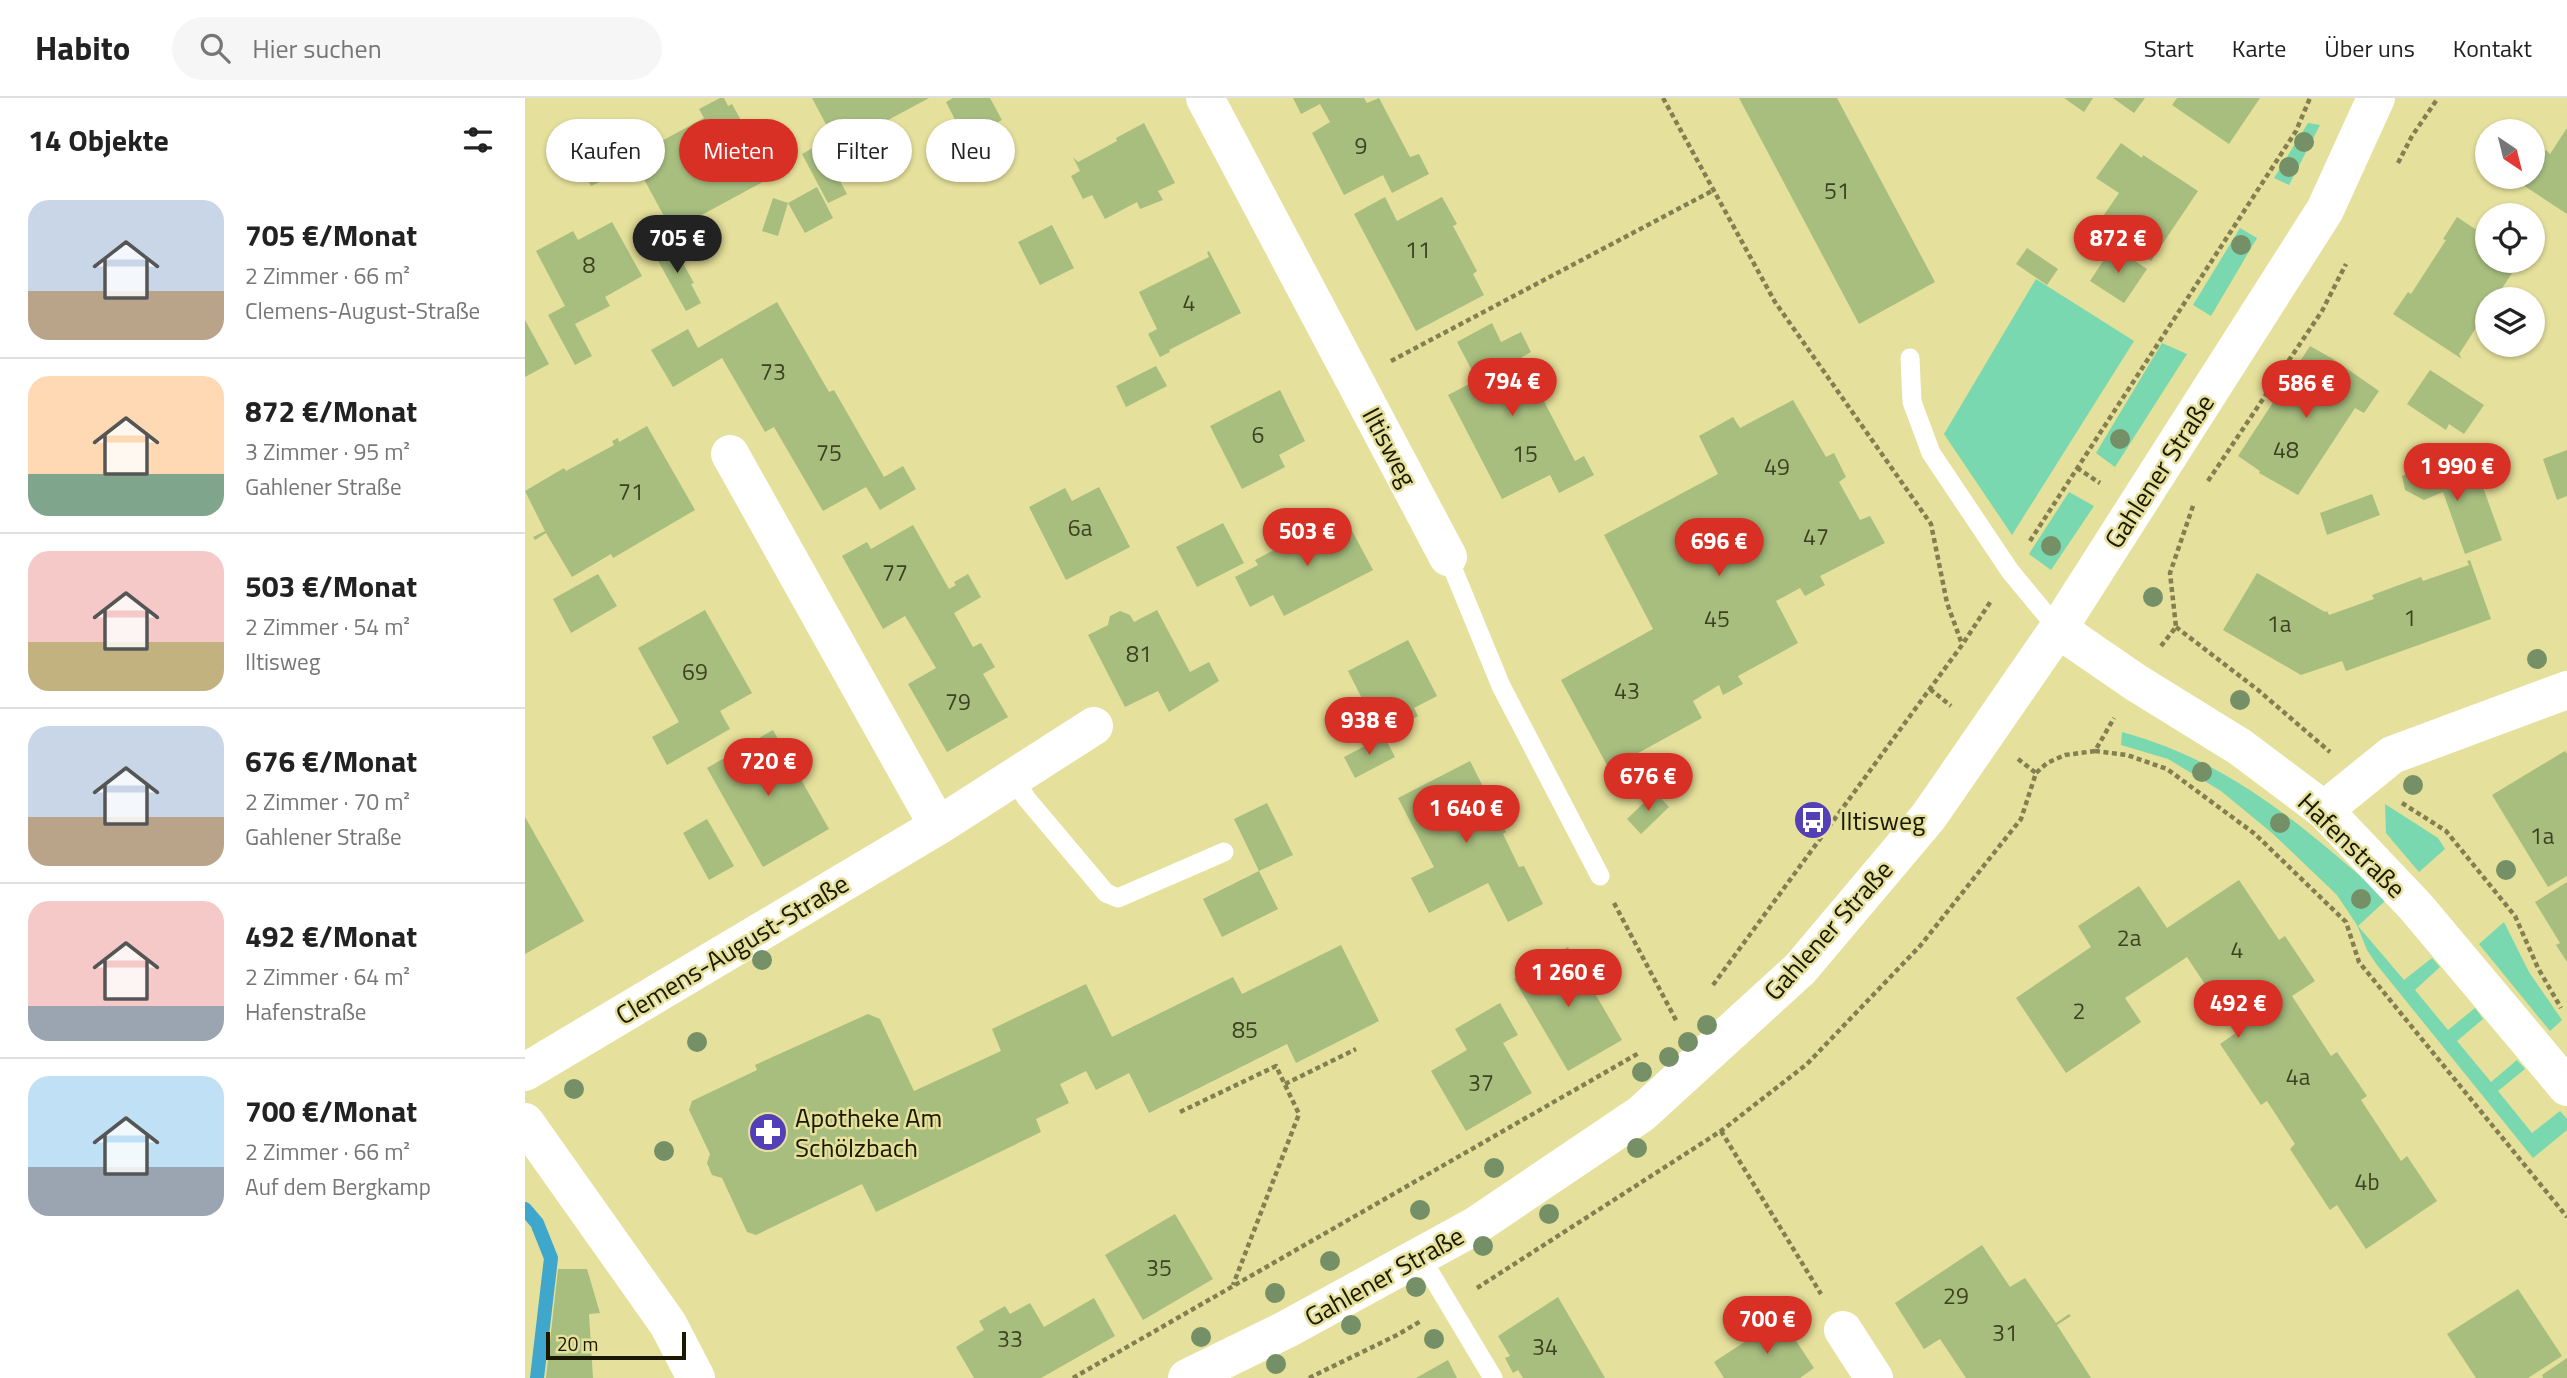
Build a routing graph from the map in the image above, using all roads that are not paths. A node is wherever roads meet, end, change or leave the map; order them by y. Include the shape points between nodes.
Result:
1 (1205, 98) edge
2 (2376, 98) edge
3 (1910, 358) dead end
4 (730, 454) dead end
5 (1448, 557) joint
6 (2058, 629) junction
7 (2567, 690) edge
8 (1094, 726) dead end
9 (1013, 778) junction
10 (2324, 810) junction
11 (938, 826) junction
12 (1224, 852) dead end
13 (1600, 876) road end
14 (525, 1072) edge
15 (2567, 1087) edge
16 (525, 1122) edge
17 (1420, 1256) junction
18 (1843, 1330) road end
19 (696, 1378) edge
20 (1187, 1378) edge
21 (1493, 1378) edge
22 (1874, 1378) edge

1 - 5 street, Iltisweg
2 - 6 street, Gahlener Straße via 2325,211
3 - 6 lane via 1912,402 1931,453 2010,571
4 - 11 street
5 - 13 lane, Iltisweg via 1501,686
6 - 10 street, Hafenstraße via 2240,747
6 - 17 street, Gahlener Straße via 1929,816 1800,969 1641,1114 1475,1226
7 - 10 street via 2392,755
8 - 9 street, Clemens-August-Straße
9 - 11 street, Clemens-August-Straße
9 - 12 lane via 1106,893 1118,898
10 - 15 street, Hafenstraße via 2416,907
11 - 14 street, Clemens-August-Straße
16 - 19 street via 668,1324
17 - 20 street, Gahlener Straße
17 - 21 lane
18 - 22 street

